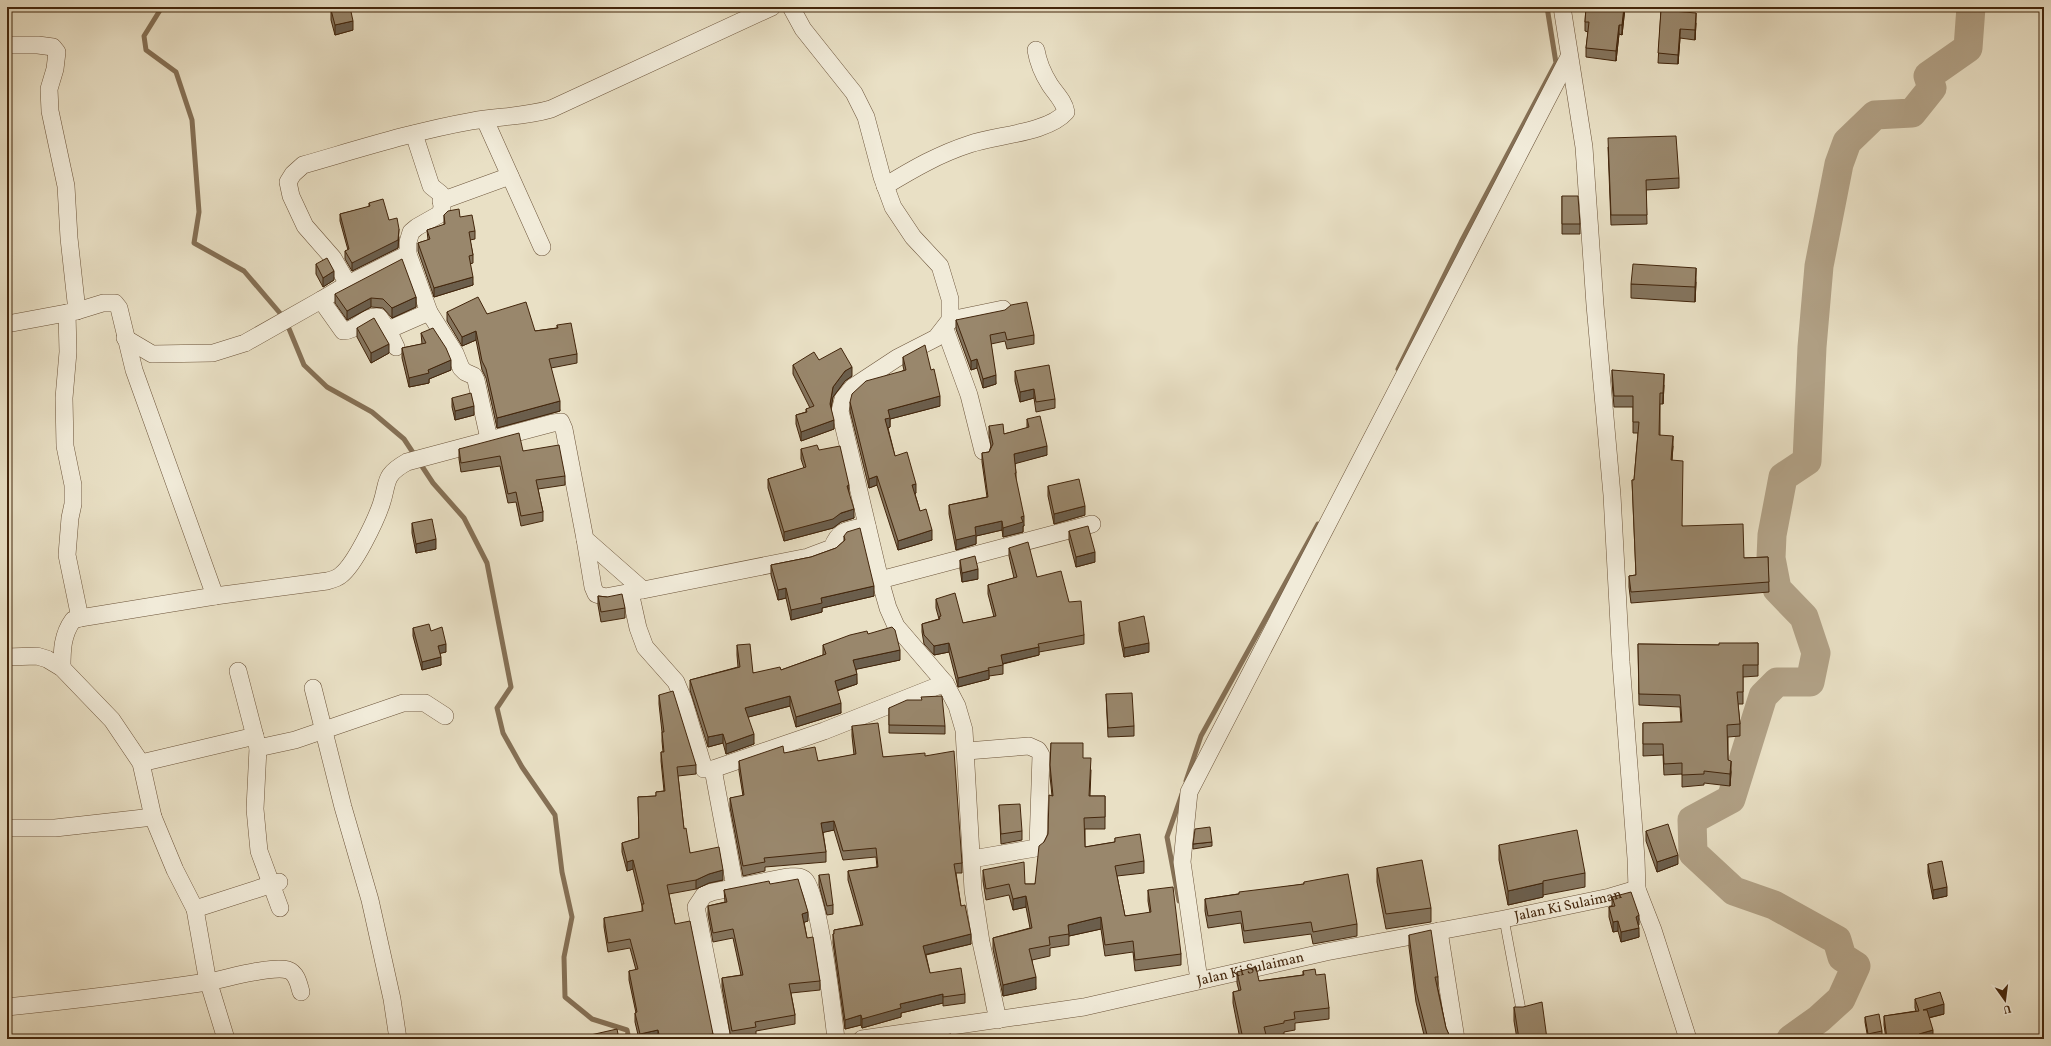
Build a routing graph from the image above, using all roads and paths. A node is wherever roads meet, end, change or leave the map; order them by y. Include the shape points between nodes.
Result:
1 (772, 7) edge
2 (791, 7) edge
3 (1562, 7) edge
4 (7, 45) edge
5 (1036, 50) dead end
6 (1569, 57) junction
7 (485, 120) junction
8 (414, 134) junction
9 (510, 176) junction
10 (885, 186) junction
11 (441, 201) junction
12 (542, 247) dead end
13 (408, 254) junction
14 (348, 284) junction
15 (322, 300) junction
16 (1004, 309) edge
17 (72, 312) junction
18 (429, 312) junction
19 (7, 324) edge
20 (947, 324) junction
21 (388, 330) junction
22 (125, 338) junction
23 (396, 347) dead end
24 (489, 439) junction
25 (983, 451) edge
26 (1092, 524) dead end
27 (867, 526) junction
28 (585, 539) junction
29 (880, 580) junction
30 (637, 591) junction
31 (215, 596) junction
32 (80, 618) junction
33 (7, 657) edge
34 (62, 668) junction
35 (238, 671) dead end
36 (945, 683) junction
37 (314, 688) dead end
38 (445, 716) dead end
39 (325, 729) junction
40 (256, 742) junction
41 (967, 751) junction
42 (141, 763) junction
43 (713, 769) junction
44 (153, 817) junction
45 (7, 828) edge
46 (972, 859) junction
47 (275, 884) junction
48 (735, 887) junction
49 (1637, 889) junction
50 (280, 908) dead end
51 (195, 909) junction
52 (1504, 919) junction
53 (1439, 931) junction
54 (1199, 980) junction
55 (209, 981) junction
56 (301, 992) dead end
57 (7, 1007) edge
58 (1522, 1015) edge
59 (998, 1020) junction
60 (226, 1039) edge
61 (398, 1039) edge
62 (722, 1039) edge
63 (836, 1039) edge
64 (862, 1039) edge
65 (1456, 1039) edge
66 (1688, 1039) edge

1 - 7 street via 551,109 532,115
2 - 10 street via 803,29 841,75 858,101 866,117
3 - 6 street
4 - 17 street via 38,44 53,47 57,52 49,89 50,111 66,186
5 - 10 street via 1041,68 1064,104 1066,112 1060,118 1038,127 936,156
6 - 49 street via 1584,147 1612,495
6 - 54 street via 1190,792 1182,862
7 - 8 street
7 - 9 street
8 - 11 street via 431,186 441,194
8 - 14 street via 303,165 288,182 291,196 305,226 333,258
9 - 11 street
9 - 12 street
10 - 20 street via 897,214 919,244 940,266 950,299
11 - 13 street via 440,214 411,232
13 - 14 street
13 - 18 street
14 - 15 street
15 - 21 street via 343,331 372,316 379,317
15 - 22 street via 245,342 213,354 152,354
16 - 20 street
17 - 19 street
17 - 22 street via 103,303 114,303 119,308
17 - 32 street via 64,398 65,446 73,491 66,555
18 - 21 street
18 - 24 street via 455,353 461,368 476,380
20 - 25 street
20 - 27 street via 936,338 897,358 853,387 843,399 840,411
21 - 23 street
22 - 31 street via 134,370
24 - 28 street via 561,422
24 - 31 street via 415,460 394,469 372,525 353,561 341,576 327,581
26 - 29 street
27 - 29 street
27 - 30 street via 845,531 838,535 832,548 808,557
28 - 30 street
28 - 30 street via 594,591 601,597
29 - 36 street via 896,626
30 - 43 street via 638,628 646,647 678,687 702,767
31 - 32 street
32 - 34 street via 73,620 66,631
33 - 34 street via 37,656
34 - 42 street via 112,720
35 - 40 street
36 - 41 street via 957,706
36 - 43 street via 824,731
37 - 39 street
38 - 39 street via 425,703 403,703
39 - 40 street via 295,740
39 - 61 street via 370,900 392,999
40 - 42 street
40 - 47 street via 254,809 259,851
41 - 46 street via 966,774
41 - 46 street via 1029,746 1038,750 1041,755 1038,845 1036,848
42 - 44 street
43 - 48 street
44 - 45 street via 55,828
44 - 51 street
46 - 59 street via 981,942
47 - 50 street
47 - 51 street
48 - 62 street via 704,896 696,907
48 - 63 street via 787,877 806,880 820,933
49 - 52 street, Jalan Ki Sulaiman
49 - 66 street
51 - 55 street
52 - 53 street, Jalan Ki Sulaiman
52 - 58 lane
53 - 54 street, Jalan Ki Sulaiman via 1326,952
53 - 65 street
54 - 59 street, Jalan Ki Sulaiman via 1084,1007
55 - 56 street via 277,968 289,970 296,976
55 - 57 street
55 - 60 street
59 - 64 street, Jalan Ki Sulaiman

